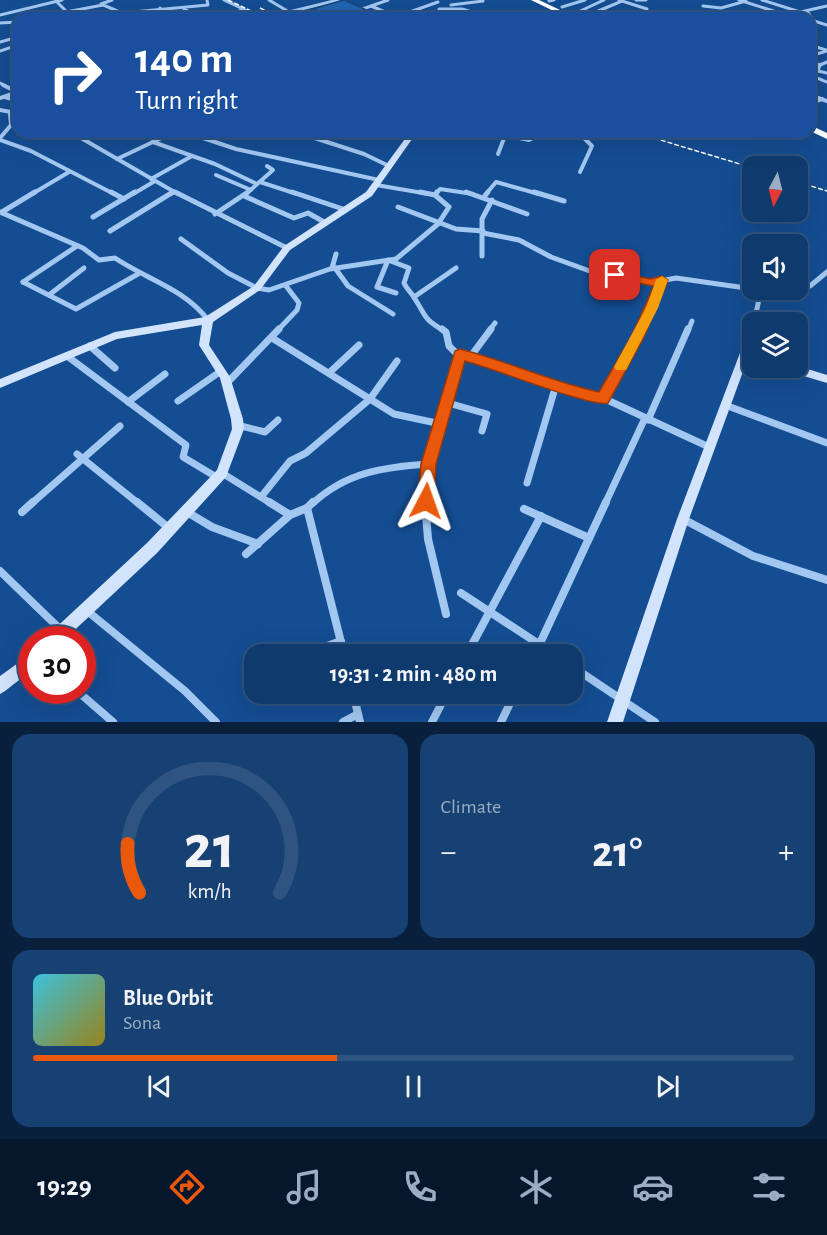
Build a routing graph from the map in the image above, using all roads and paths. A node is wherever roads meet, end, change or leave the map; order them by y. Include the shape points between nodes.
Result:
1 (34, 0) edge
2 (62, 0) edge
3 (112, 0) edge
4 (207, 0) edge
5 (224, 0) edge
6 (269, 0) edge
7 (338, 0) edge
8 (364, 0) edge
9 (388, 0) edge
10 (524, 0) edge
11 (534, 0) edge
12 (585, 0) edge
13 (604, 0) edge
14 (636, 0) edge
15 (646, 0) edge
16 (739, 0) edge
17 (762, 0) edge
18 (56, 1) edge
19 (483, 1) edge
20 (620, 1) edge
21 (747, 1) edge
22 (40, 4) junction
23 (438, 4) edge
24 (467, 4) junction
25 (104, 5) junction
26 (372, 5) junction
27 (460, 5) junction
28 (703, 6) dead end
29 (827, 6) edge
30 (562, 7) dead end
31 (160, 9) junction
32 (184, 9) junction
33 (462, 9) junction
34 (647, 9) dead end
35 (243, 10) junction
36 (477, 10) dead end
37 (807, 11) joint
38 (66, 12) joint
39 (120, 12) edge
40 (132, 12) edge
41 (163, 12) edge
42 (190, 12) edge
43 (238, 12) edge
44 (248, 12) edge
45 (289, 12) joint
46 (354, 12) edge
47 (386, 12) edge
48 (412, 12) edge
49 (472, 12) edge
50 (551, 12) edge
51 (567, 12) edge
52 (581, 12) edge
53 (594, 12) edge
54 (778, 12) edge
55 (800, 12) joint
56 (0, 15) edge
57 (827, 50) edge
58 (817, 54) joint
59 (827, 60) edge
60 (816, 64) edge
61 (821, 65) junction
62 (818, 71) joint
63 (827, 73) edge
64 (816, 96) edge
65 (822, 99) junction
66 (827, 101) edge
67 (816, 102) edge
68 (0, 110) edge
69 (11, 112) joint
70 (11, 124) joint
71 (2, 134) edge
72 (81, 138) dead end
73 (161, 138) edge
74 (203, 138) edge
75 (315, 138) edge
76 (410, 138) edge
77 (503, 138) edge
78 (584, 138) edge
79 (0, 139) edge
80 (153, 142) junction
81 (498, 154) dead end
82 (192, 156) junction
83 (117, 159) junction
84 (267, 166) dead end
85 (389, 166) junction
86 (69, 172) junction
87 (580, 172) dead end
88 (216, 175) dead end
89 (153, 180) junction
90 (378, 182) junction
91 (258, 183) junction
92 (251, 190) junction
93 (174, 192) junction
94 (435, 195) junction
95 (244, 196) junction
96 (484, 197) junction
97 (124, 199) junction
98 (492, 200) junction
99 (564, 201) dead end
100 (398, 207) dead end
101 (346, 210) junction
102 (1, 212) edge
103 (214, 214) junction
104 (527, 214) dead end
105 (93, 217) dead end
106 (439, 222) junction
107 (326, 223) junction
108 (110, 231) dead end
109 (483, 232) junction
110 (181, 239) dead end
111 (77, 246) junction
112 (287, 248) junction
113 (336, 254) dead end
114 (482, 256) dead end
115 (388, 261) junction
116 (84, 268) dead end
117 (333, 268) junction
118 (456, 268) dead end
119 (827, 272) edge
120 (138, 274) junction
121 (662, 280) junction
122 (286, 286) junction
123 (808, 286) edge
124 (742, 287) edge
125 (257, 288) junction
126 (396, 293) dead end
127 (49, 295) junction
128 (414, 297) junction
129 (393, 314) dead end
130 (208, 320) junction
131 (692, 321) dead end
132 (495, 323) dead end
133 (272, 338) junction
134 (359, 345) dead end
135 (90, 346) junction
136 (67, 356) junction
137 (458, 356) junction
138 (471, 356) junction
139 (397, 361) dead end
140 (115, 368) dead end
141 (742, 369) edge
142 (329, 373) junction
143 (165, 374) dead end
144 (808, 374) edge
145 (224, 377) junction
146 (827, 380) edge
147 (0, 384) edge
148 (556, 386) junction
149 (603, 398) junction
150 (370, 399) junction
151 (178, 401) dead end
152 (128, 402) junction
153 (448, 403) junction
154 (725, 405) junction
155 (647, 419) junction
156 (278, 420) dead end
157 (441, 424) junction
158 (237, 425) junction
159 (120, 426) dead end
160 (482, 431) dead end
161 (827, 443) edge
162 (709, 447) junction
163 (79, 456) junction
164 (429, 464) junction
165 (220, 475) junction
166 (527, 483) dead end
167 (261, 497) junction
168 (307, 508) junction
169 (525, 509) dead end
170 (22, 512) dead end
171 (188, 512) junction
172 (290, 515) junction
173 (540, 516) junction
174 (683, 519) junction
175 (171, 529) junction
176 (589, 538) junction
177 (258, 543) junction
178 (246, 554) dead end
179 (0, 571) edge
180 (827, 580) edge
181 (461, 593) dead end
182 (86, 610) junction
183 (489, 611) junction
184 (446, 614) dead end
185 (50, 626) edge
186 (68, 626) edge
187 (341, 641) junction
188 (333, 644) edge
189 (342, 644) edge
190 (472, 644) edge
191 (539, 644) joint
192 (18, 672) edge
193 (583, 674) edge
194 (0, 687) edge
195 (623, 702) junction
196 (92, 704) edge
197 (441, 704) edge
198 (510, 704) edge
199 (359, 718) edge
200 (113, 722) edge
201 (216, 722) edge
202 (343, 722) edge
203 (432, 722) edge
204 (501, 722) edge
205 (615, 722) edge
206 (655, 722) edge

1 - 22 street
2 - 18 street
3 - 25 street via 101,3
4 - 32 street via 208,5
5 - 35 street
6 - 45 street
7 - 45 street
8 - 26 street
9 - 26 street
10 - 50 highway
11 - 51 highway
12 - 30 street
13 - 52 street
14 - 15 street
16 - 21 street
17 - 55 street
18 - 22 street
18 - 38 street
19 - 24 street
20 - 34 street
20 - 53 street
21 - 28 street via 721,8
21 - 54 street
22 - 56 street
23 - 27 street
23 - 33 street
23 - 48 street
24 - 27 street
24 - 36 street
25 - 38 street
25 - 39 street
26 - 46 street
26 - 47 street
27 - 33 street
29 - 37 street
31 - 32 street
31 - 40 street
31 - 41 street
32 - 42 street
33 - 49 street
35 - 43 street
35 - 44 street
37 - 55 street
57 - 58 street
58 - 59 street
59 - 61 street
60 - 61 street
61 - 62 street
62 - 63 street
64 - 65 street
65 - 66 street
65 - 67 street
68 - 69 street
69 - 70 street
70 - 71 street
71 - 79 street
72 - 83 street
73 - 80 street
74 - 90 street
75 - 85 street
76 - 85 street
77 - 81 street
78 - 87 street via 592,146
79 - 86 street
80 - 82 street
80 - 83 street
82 - 89 street
82 - 91 street
83 - 89 street
84 - 91 street via 273,170
85 - 90 street
86 - 97 street
86 - 102 street
88 - 92 street
89 - 93 street
89 - 97 street
90 - 94 street
90 - 101 street via 369,194
91 - 92 street
91 - 101 street
92 - 95 street
93 - 103 street
93 - 108 street
94 - 96 street via 440,189
94 - 106 street via 449,207
95 - 103 street
95 - 107 street via 294,218 308,213
96 - 98 street
96 - 99 street via 496,182
97 - 105 street
98 - 104 street
98 - 109 street via 482,219
100 - 106 street
101 - 107 street
102 - 111 street
103 - 112 street
106 - 109 street via 460,230
106 - 115 street via 398,258
107 - 112 street
109 - 114 street
109 - 121 street via 510,237 598,274 650,283
110 - 125 street via 228,273
111 - 120 street via 99,260 115,258
111 - 127 street via 23,282
112 - 125 street
113 - 117 street
115 - 117 street
115 - 126 street via 377,287
115 - 128 street via 409,268 404,283
116 - 127 street
117 - 122 street
117 - 129 street via 348,286
118 - 128 street
119 - 123 street
120 - 127 street via 76,309
120 - 130 street via 176,291
121 - 124 street
121 - 149 street via 638,337
122 - 125 street
122 - 133 street via 298,305
125 - 130 street
128 - 137 street via 424,318 446,332 449,346
130 - 135 street via 115,336
130 - 145 street via 204,345
131 - 155 street
132 - 138 street
133 - 142 street
133 - 145 street
134 - 142 street
135 - 136 street
135 - 140 street
136 - 147 street
136 - 152 street
137 - 138 street
137 - 153 street
138 - 148 street
139 - 150 street
141 - 154 street
142 - 150 street
143 - 152 street
144 - 146 street
145 - 151 street
145 - 158 street
148 - 149 street
148 - 166 street
149 - 155 street
150 - 157 street via 394,414
150 - 167 street via 306,453 290,461
152 - 165 street via 186,445 183,457
153 - 157 street
153 - 160 street via 487,414
154 - 161 street
154 - 162 street
155 - 162 street
155 - 176 street
156 - 158 street via 265,432
157 - 164 street
158 - 165 street
159 - 163 street
162 - 174 street
163 - 170 street
163 - 175 street
164 - 168 street via 350,474 322,492
164 - 184 street via 426,530
165 - 167 street
165 - 171 street
167 - 172 street
168 - 172 street
168 - 187 street
169 - 173 street
171 - 175 street
171 - 177 street via 213,527
172 - 177 street
173 - 176 street
173 - 183 street
174 - 180 street via 753,555
174 - 195 street
175 - 182 street
176 - 191 street
177 - 178 street
179 - 185 street
181 - 183 street
182 - 186 street
182 - 201 street via 185,691
183 - 190 street
183 - 191 street
187 - 188 street
187 - 189 street
192 - 194 street
193 - 195 street
195 - 205 street
195 - 206 street
196 - 200 street
197 - 203 street
198 - 204 street
199 - 202 street

